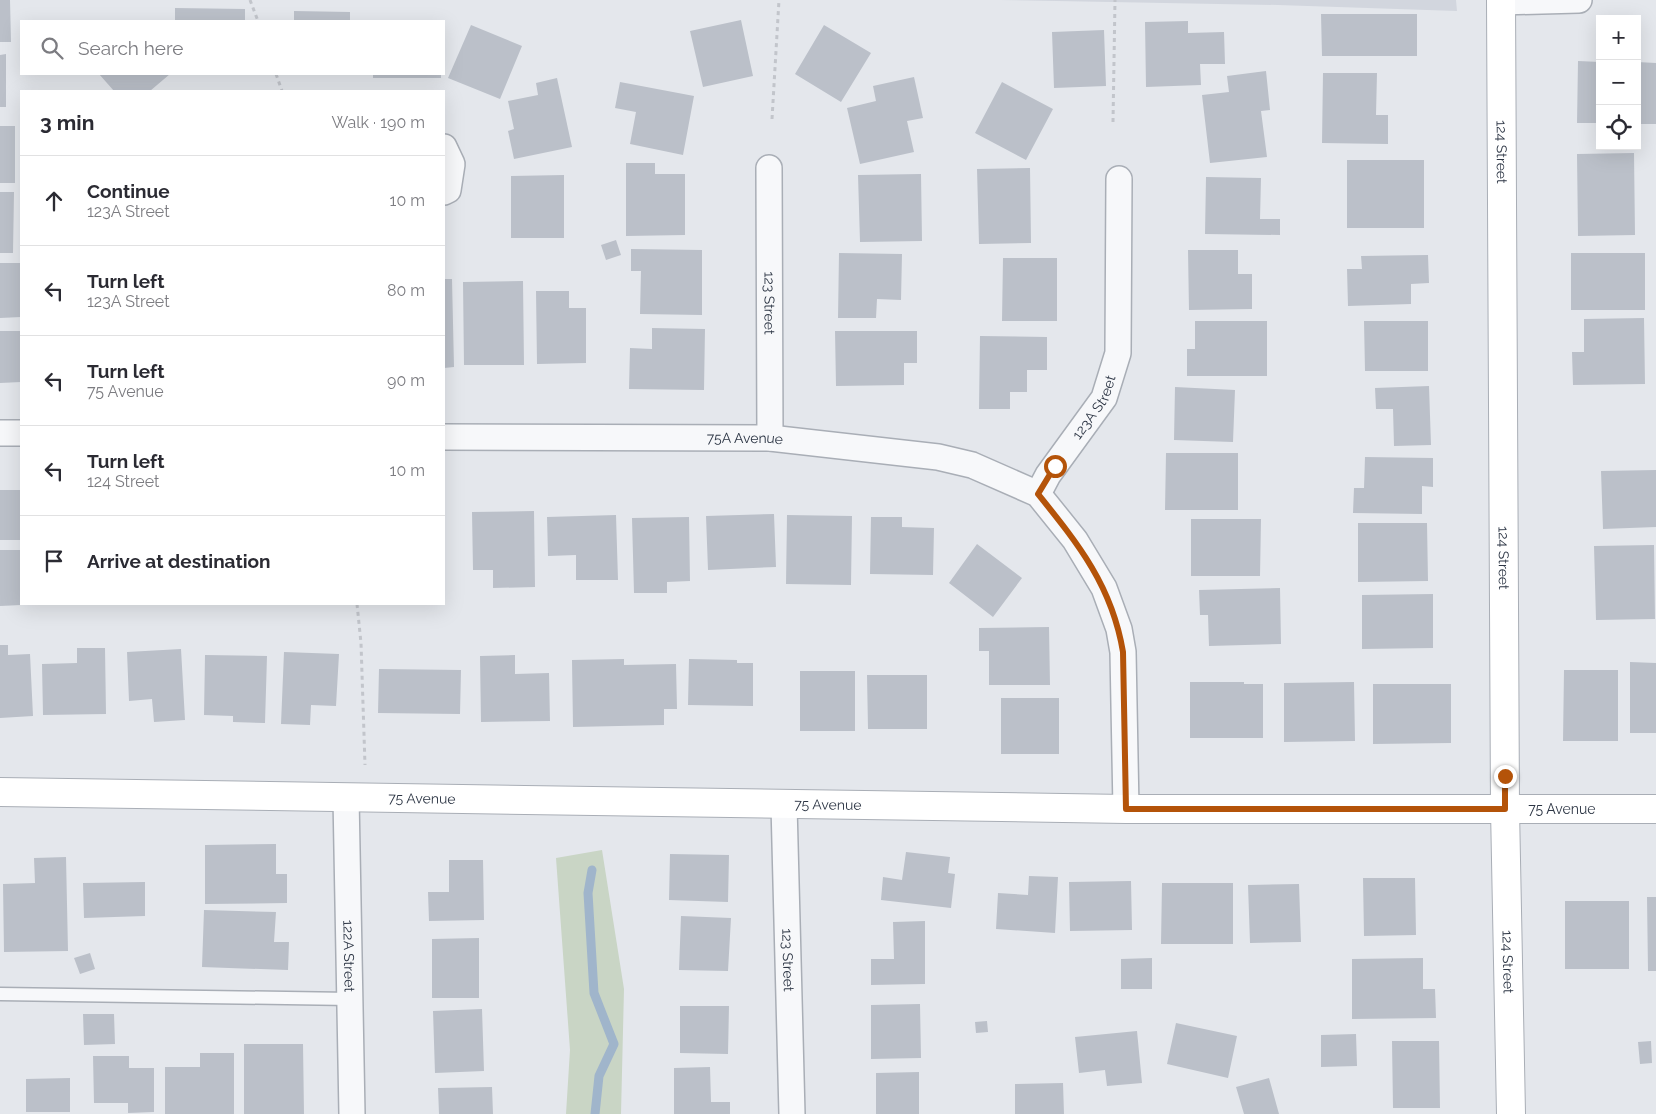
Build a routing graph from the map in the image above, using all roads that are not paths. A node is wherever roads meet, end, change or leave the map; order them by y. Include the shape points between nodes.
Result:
1 (1579, 0) edge
2 (1501, 1) edge
3 (445, 149) edge
4 (769, 168) dead end
5 (1119, 179) dead end
6 (445, 192) edge
7 (0, 433) edge
8 (20, 433) edge
9 (445, 437) edge
10 (770, 438) junction
11 (1038, 494) junction
12 (0, 792) edge
13 (346, 797) junction
14 (784, 805) junction
15 (1126, 809) junction
16 (1505, 809) junction
17 (1656, 809) edge
18 (0, 994) edge
19 (351, 999) junction
20 (352, 1114) edge
21 (792, 1114) edge
22 (1511, 1114) edge

1 - 2 street
2 - 16 street, 124 Street
3 - 6 street via 452,164 448,190
4 - 10 street, 123 Street
5 - 11 street, 123A Street via 1118,353 1104,398 1048,475
7 - 8 street
9 - 10 street, 75A Avenue
10 - 11 street, 75A Avenue via 938,457 972,465
11 - 15 street via 1075,540 1104,588 1119,629 1123,652
12 - 13 street, 75 Avenue
13 - 14 street, 75 Avenue
13 - 19 street, 122A Street
14 - 15 street, 75 Avenue
14 - 21 street, 123 Street
15 - 16 street, 75 Avenue
16 - 17 street, 75 Avenue
16 - 22 street, 124 Street
18 - 19 lane
19 - 20 street, 122A Street

